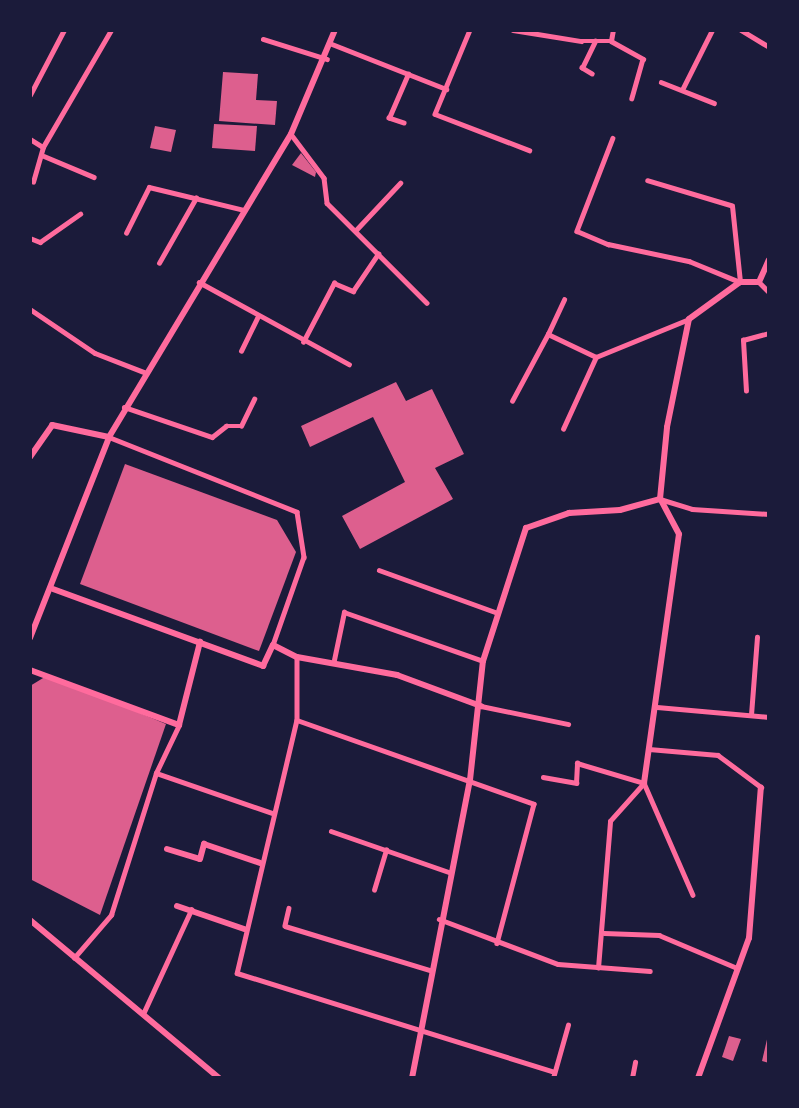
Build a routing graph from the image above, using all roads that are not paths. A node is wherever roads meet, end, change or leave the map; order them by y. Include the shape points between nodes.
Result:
1 (64, 30) edge
2 (111, 30) edge
3 (335, 30) edge
4 (470, 30) edge
5 (513, 30) edge
6 (613, 30) edge
7 (712, 30) edge
8 (741, 30) edge
9 (263, 39) dead end
10 (595, 41) junction
11 (610, 41) junction
12 (332, 44) junction
13 (769, 47) edge
14 (327, 59) junction
15 (408, 74) junction
16 (592, 74) dead end
17 (661, 82) dead end
18 (446, 89) junction
19 (682, 90) junction
20 (30, 95) edge
21 (632, 98) dead end
22 (714, 103) dead end
23 (404, 123) dead end
24 (291, 134) junction
25 (614, 138) dead end
26 (30, 139) edge
27 (43, 147) junction
28 (529, 150) dead end
29 (45, 156) junction
30 (94, 177) dead end
31 (648, 181) dead end
32 (33, 182) dead end
33 (400, 183) dead end
34 (196, 198) junction
35 (244, 210) junction
36 (80, 214) dead end
37 (355, 231) junction
38 (126, 233) dead end
39 (30, 238) edge
40 (378, 254) junction
41 (769, 260) edge
42 (159, 262) dead end
43 (200, 282) junction
44 (740, 282) junction
45 (759, 282) junction
46 (769, 292) edge
47 (564, 299) dead end
48 (427, 303) dead end
49 (30, 309) edge
50 (258, 316) junction
51 (689, 319) junction
52 (769, 333) edge
53 (548, 334) junction
54 (303, 342) junction
55 (241, 351) dead end
56 (596, 357) junction
57 (349, 364) dead end
58 (144, 372) junction
59 (746, 391) dead end
60 (254, 399) dead end
61 (512, 401) dead end
62 (124, 407) junction
63 (563, 429) dead end
64 (109, 437) junction
65 (30, 457) edge
66 (660, 499) junction
67 (769, 514) edge
68 (379, 570) dead end
69 (52, 589) junction
70 (495, 612) junction
71 (757, 637) dead end
72 (30, 638) edge
73 (200, 642) junction
74 (273, 645) junction
75 (297, 657) junction
76 (334, 660) junction
77 (483, 661) junction
78 (30, 670) edge
79 (482, 706) junction
80 (657, 707) junction
81 (751, 716) junction
82 (769, 717) edge
83 (297, 720) junction
84 (568, 724) dead end
85 (179, 725) junction
86 (649, 749) junction
87 (156, 772) junction
88 (543, 777) dead end
89 (470, 780) junction
90 (644, 783) junction
91 (761, 787) joint
92 (272, 813) junction
93 (331, 831) dead end
94 (167, 849) dead end
95 (386, 850) junction
96 (260, 863) junction
97 (449, 872) junction
98 (374, 890) dead end
99 (693, 895) dead end
100 (177, 906) dead end
101 (289, 908) dead end
102 (191, 910) junction
103 (439, 919) junction
104 (30, 920) edge
105 (244, 929) junction
106 (604, 933) junction
107 (497, 943) junction
108 (74, 958) junction
109 (598, 968) junction
110 (737, 968) junction
111 (430, 970) junction
112 (650, 971) dead end
113 (142, 1014) junction
114 (568, 1025) dead end
115 (419, 1032) junction
116 (635, 1062) dead end
117 (553, 1075) edge
118 (219, 1078) edge
119 (412, 1078) edge
120 (633, 1078) edge
121 (698, 1078) edge

1 - 20 lane
2 - 27 lane
3 - 12 street
4 - 18 lane
5 - 10 lane
6 - 11 lane
7 - 19 lane
8 - 13 lane
9 - 14 lane
10 - 11 lane
10 - 16 lane via 582,68
11 - 21 lane via 643,59
12 - 14 street
12 - 15 lane
14 - 24 street
15 - 18 lane
15 - 23 lane via 389,118
17 - 19 lane
18 - 28 lane via 435,114
19 - 22 lane
24 - 35 street
24 - 37 lane via 324,178 327,202
25 - 44 lane via 578,231 608,244 689,261
26 - 27 lane
27 - 29 lane
29 - 30 lane
29 - 32 lane
31 - 44 lane via 732,206
33 - 37 lane
34 - 35 lane
34 - 38 lane via 150,187
34 - 42 lane
35 - 43 street
36 - 39 lane via 64,229 57,225 40,242
37 - 40 lane
40 - 48 lane
40 - 54 lane via 353,291 334,283
41 - 45 street
43 - 50 lane
43 - 58 street
44 - 45 street
44 - 51 street
45 - 46 lane
47 - 53 lane
49 - 58 lane via 95,353
50 - 54 lane
50 - 55 lane
51 - 56 lane
51 - 66 street via 667,427
52 - 59 lane via 743,340
53 - 56 lane
53 - 61 lane
54 - 57 lane
56 - 63 lane
58 - 62 street
60 - 62 lane via 241,426 226,426 212,437
62 - 64 street
64 - 65 street via 52,425
64 - 69 street
64 - 74 lane via 297,512 304,557
66 - 67 lane via 692,509
66 - 70 street via 620,510 569,513 526,528
66 - 80 street via 679,534
68 - 70 lane
69 - 72 street
69 - 73 street
70 - 77 street
71 - 81 lane
73 - 74 street via 263,666
73 - 85 street
74 - 75 street
75 - 76 street
75 - 83 lane
76 - 77 lane via 344,612
76 - 79 street via 397,675
77 - 79 street
78 - 85 street
79 - 84 lane
79 - 89 street
80 - 81 lane
80 - 86 street
81 - 82 lane
83 - 89 lane
83 - 92 lane
85 - 87 lane
86 - 90 street
86 - 91 lane via 718,755
87 - 92 lane
87 - 108 lane via 111,915
88 - 90 lane via 576,783 577,763
89 - 97 street
89 - 107 lane via 534,804
90 - 99 lane
90 - 106 lane via 610,821
91 - 110 street via 749,938
92 - 96 lane
93 - 95 lane
94 - 96 street via 200,859 204,844
95 - 97 lane
95 - 98 lane
96 - 105 lane
97 - 103 street
100 - 102 street
101 - 111 lane via 285,926
102 - 105 street
102 - 113 lane
103 - 107 lane
103 - 111 street
104 - 108 street
105 - 115 lane via 246,939 237,973
106 - 109 lane
106 - 110 lane via 659,935
107 - 109 lane via 558,964
108 - 113 street
109 - 112 lane
110 - 121 street
111 - 115 street
113 - 118 street
114 - 117 lane
115 - 117 lane
115 - 119 street
116 - 120 lane

